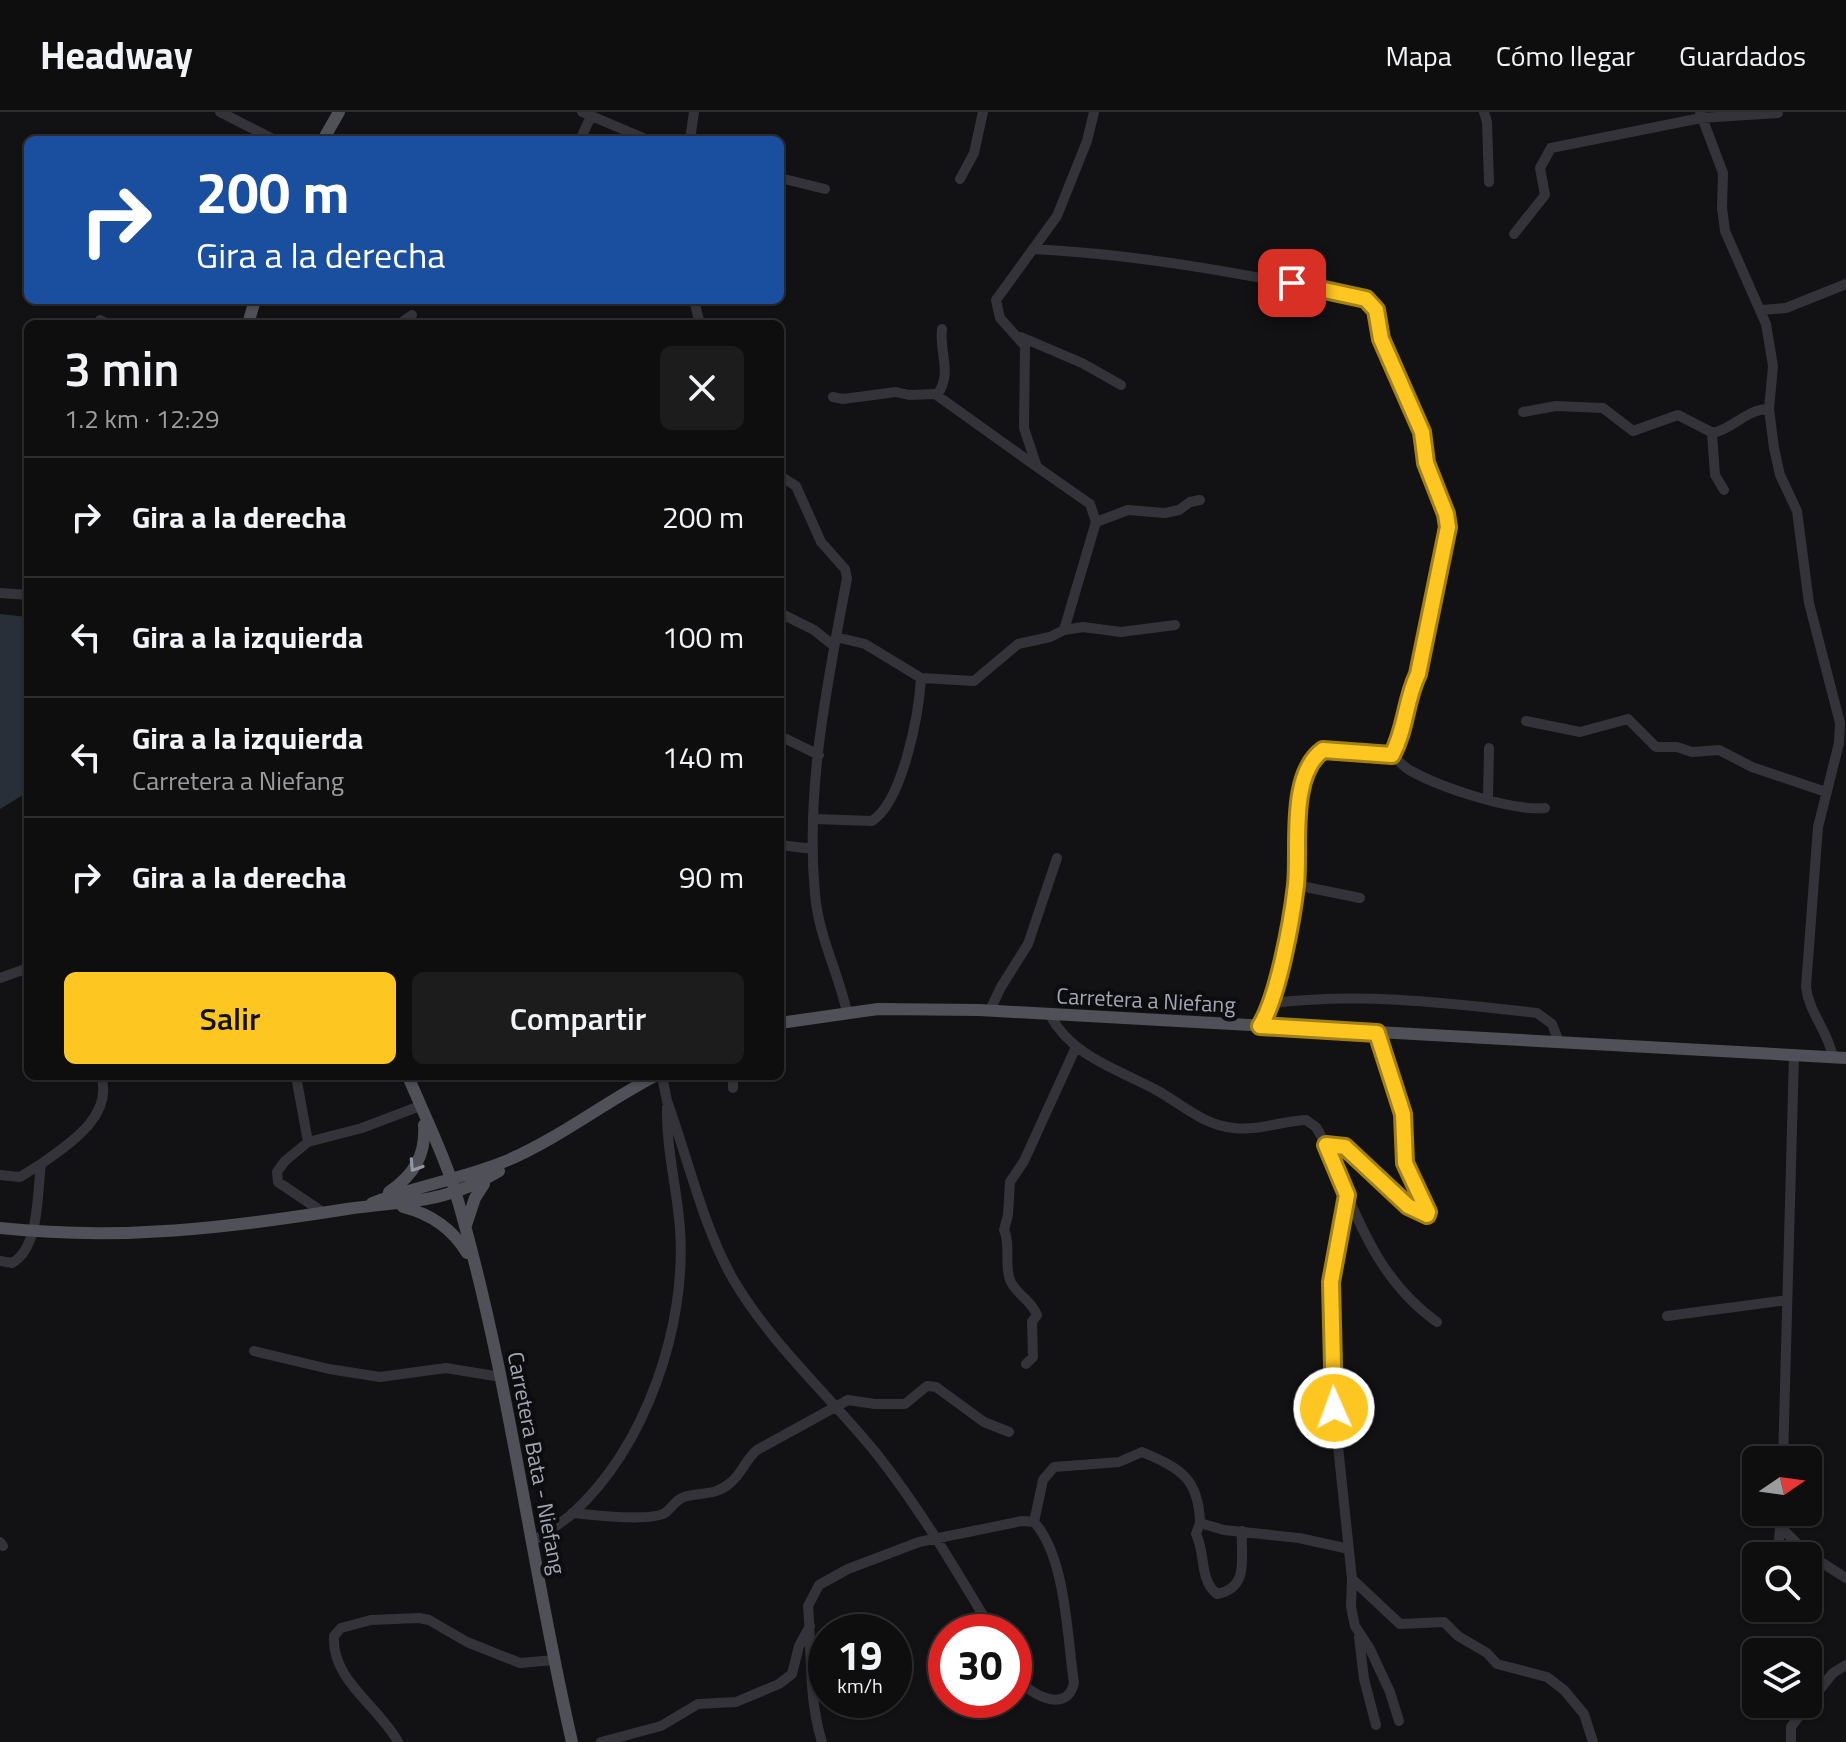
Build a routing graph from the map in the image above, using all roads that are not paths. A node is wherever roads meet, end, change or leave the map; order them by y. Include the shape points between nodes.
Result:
1 (220, 112) edge
2 (339, 112) edge
3 (694, 112) edge
4 (983, 112) edge
5 (1094, 112) edge
6 (1484, 112) edge
7 (1778, 113) edge
8 (587, 114) edge
9 (1701, 115) edge
10 (267, 136) edge
11 (325, 136) edge
12 (581, 136) edge
13 (639, 136) edge
14 (691, 136) edge
15 (784, 179) edge
16 (960, 179) dead end
17 (1489, 182) dead end
18 (825, 189) dead end
19 (1514, 234) dead end
20 (1034, 249) junction
21 (1846, 284) edge
22 (1761, 310) junction
23 (412, 315) dead end
24 (405, 320) edge
25 (942, 329) dead end
26 (1021, 337) junction
27 (1121, 385) dead end
28 (937, 395) junction
29 (833, 397) dead end
30 (1769, 409) junction
31 (1523, 412) dead end
32 (1712, 433) junction
33 (1037, 467) junction
34 (784, 478) edge
35 (1724, 490) dead end
36 (1200, 500) dead end
37 (1096, 522) junction
38 (0, 593) edge
39 (24, 595) edge
40 (784, 615) edge
41 (1175, 625) dead end
42 (1064, 630) junction
43 (835, 642) junction
44 (921, 678) junction
45 (1526, 721) dead end
46 (784, 738) edge
47 (1489, 748) dead end
48 (819, 755) junction
49 (1392, 755) junction
50 (1826, 792) junction
51 (1488, 798) junction
52 (1545, 808) dead end
53 (815, 819) junction
54 (784, 845) edge
55 (813, 849) junction
56 (1057, 858) dead end
57 (1296, 885) junction
58 (1360, 898) dead end
59 (24, 969) edge
60 (0, 978) edge
61 (1273, 1003) junction
62 (990, 1010) junction
63 (847, 1012) junction
64 (1050, 1015) junction
65 (784, 1022) edge
66 (1260, 1026) junction
67 (1377, 1033) junction
68 (1559, 1042) junction
69 (1076, 1047) junction
70 (1794, 1055) junction
71 (1839, 1058) edge
72 (102, 1080) edge
73 (297, 1080) edge
74 (410, 1080) edge
75 (648, 1080) edge
76 (663, 1080) edge
77 (733, 1080) edge
78 (733, 1088) dead end
79 (667, 1101) junction
80 (422, 1110) junction
81 (308, 1142) junction
82 (1326, 1145) junction
83 (510, 1159) junction
84 (443, 1160) junction
85 (41, 1164) junction
86 (499, 1171) junction
87 (472, 1174) junction
88 (0, 1175) edge
89 (454, 1186) junction
90 (1347, 1195) junction
91 (374, 1202) junction
92 (396, 1206) junction
93 (360, 1207) junction
94 (324, 1213) junction
95 (465, 1227) junction
96 (0, 1228) edge
97 (32, 1231) junction
98 (0, 1261) edge
99 (475, 1267) junction
100 (1787, 1300) junction
101 (1667, 1316) dead end
102 (1437, 1322) dead end
103 (254, 1351) dead end
104 (1026, 1364) dead end
105 (501, 1377) junction
106 (834, 1407) junction
107 (1009, 1432) dead end
108 (1783, 1446) edge
109 (572, 1513) junction
110 (1034, 1522) junction
111 (1200, 1523) junction
112 (1780, 1526) joint
113 (1242, 1531) junction
114 (937, 1537) junction
115 (533, 1541) junction
116 (1779, 1542) edge
117 (1349, 1549) junction
118 (1846, 1578) edge
119 (1352, 1579) junction
120 (809, 1614) edge
121 (982, 1614) edge
122 (808, 1630) edge
123 (1359, 1635) junction
124 (555, 1660) junction
125 (1846, 1665) edge
126 (1822, 1687) edge
127 (1032, 1691) edge
128 (815, 1718) edge
129 (1798, 1718) edge
130 (1399, 1721) dead end
131 (1376, 1725) dead end
132 (398, 1742) edge
133 (572, 1742) edge
134 (601, 1742) edge
135 (822, 1742) edge
136 (1593, 1742) edge
137 (1791, 1742) edge

1 - 10 street
2 - 11 main road
3 - 14 street
4 - 16 street via 974,153
5 - 20 street via 1057,216
6 - 17 street
7 - 9 street
8 - 12 street
8 - 13 street
9 - 19 street via 1551,148 1540,168 1545,195
9 - 22 street via 1723,173 1725,231
15 - 18 street
20 - 26 street via 996,300 1000,318
20 - 49 street via 1268,278 1366,299 1376,310 1381,339 1422,432 1426,463 1448,527 1418,674
21 - 22 street via 1786,308
22 - 30 street via 1771,349
23 - 24 street
25 - 28 street via 946,375
26 - 27 street
26 - 33 street via 1026,356 1024,428
28 - 29 street
28 - 33 street
30 - 32 street via 1753,410
30 - 50 street via 1780,475 1800,524 1809,603 1840,723
31 - 32 street via 1556,406 1603,408 1633,431 1678,415
32 - 35 street via 1715,475
33 - 37 street via 1090,504
34 - 43 street via 796,486 821,542 845,569
36 - 37 street via 1165,513 1128,510
37 - 42 street
38 - 39 street
40 - 43 street
41 - 42 street via 1121,632
42 - 44 street via 1018,644 974,681
43 - 44 street via 865,644
43 - 48 street
44 - 53 street via 917,716 887,806 872,821
45 - 50 street via 1580,732 1628,719 1656,747 1719,750
46 - 48 street
47 - 51 street
48 - 53 street
49 - 51 street via 1407,770
49 - 57 street via 1318,753 1308,771 1297,820
50 - 71 street via 1816,842 1806,987
51 - 52 street via 1524,810
53 - 55 street
54 - 55 street
55 - 63 street via 819,920
56 - 62 street via 1028,944
57 - 58 street
57 - 61 street
59 - 60 street
61 - 66 street
61 - 68 street via 1403,998 1537,1013 1552,1024
62 - 63 main road, Carretera a Niefang
62 - 64 main road, Carretera a Niefang
63 - 65 main road, Carretera a Niefang
64 - 66 main road, Carretera a Niefang
64 - 69 street
66 - 67 main road, Carretera a Niefang
67 - 68 main road, Carretera a Niefang
67 - 82 street via 1403,1114 1405,1163 1427,1215 1408,1206 1345,1147
68 - 70 main road, Carretera a Niefang
69 - 82 street via 1214,1124 1236,1129 1306,1120
69 - 104 street via 1010,1182 1004,1230 1009,1278 1037,1315 1032,1322 1033,1357
70 - 71 main road, Carretera a Niefang
70 - 100 street
72 - 85 street via 105,1095 83,1132
73 - 81 street
74 - 80 main road, Carretera Bata - Niefang
75 - 83 main road
76 - 79 street
77 - 78 street
79 - 106 street via 732,1276
79 - 109 street via 680,1232 679,1295 666,1359 608,1474
80 - 81 street
80 - 84 main road, Carretera Bata - Niefang
80 -> 91 main road via 421,1158 411,1174
81 - 94 street via 285,1161 277,1172 278,1182
82 - 90 street
83 - 86 main road
83 - 87 main road
84 - 87 main road via 451,1170
84 - 89 main road, Carretera Bata - Niefang
85 - 88 street via 20,1177
85 - 97 street
86 - 89 main road
86 - 95 main road via 481,1186
87 - 89 main road
89 - 91 main road via 426,1184
89 - 92 main road
89 - 95 main road, Carretera Bata - Niefang
90 - 102 street via 1390,1277 1412,1304
90 - 117 street via 1331,1282 1334,1408
91 - 93 main road
92 - 93 main road
92 - 99 main road via 440,1222
93 - 94 main road
94 - 97 main road via 152,1234
95 - 99 main road, Carretera Bata - Niefang
96 - 97 main road
97 - 98 street via 19,1259
99 - 105 main road, Carretera Bata - Niefang
100 - 101 street
100 - 108 street
103 - 105 street via 380,1377 446,1368
105 - 115 main road, Carretera Bata - Niefang
106 - 107 street via 848,1400 905,1404 927,1386 936,1387 984,1422
106 - 109 street via 757,1450 723,1488 682,1498 664,1513
106 - 114 street via 875,1452
109 - 115 street
110 - 111 street via 1043,1480 1054,1467 1119,1462 1142,1452 1193,1484
110 - 114 street
110 - 127 street via 1045,1537 1060,1587 1074,1683 1064,1700
111 - 113 street
111 - 113 street via 1196,1534 1204,1553 1204,1577 1217,1594 1234,1588 1240,1578
112 - 116 street
112 - 118 street via 1805,1552
113 - 117 street
114 - 120 street via 830,1577 813,1593
114 - 121 street
115 - 124 main road, Carretera Bata - Niefang
117 - 119 street
119 - 123 street via 1351,1607
119 - 136 street via 1400,1624 1444,1622 1497,1664 1547,1677 1577,1702
122 - 134 street via 792,1674 779,1684 736,1702 698,1704 661,1726
123 - 130 street via 1370,1649
123 - 131 street
124 - 132 street via 520,1663 419,1618 371,1620 341,1628 333,1646 342,1672
124 - 133 main road, Carretera Bata - Niefang
125 - 126 street
128 - 135 street
129 - 137 street via 1791,1727

